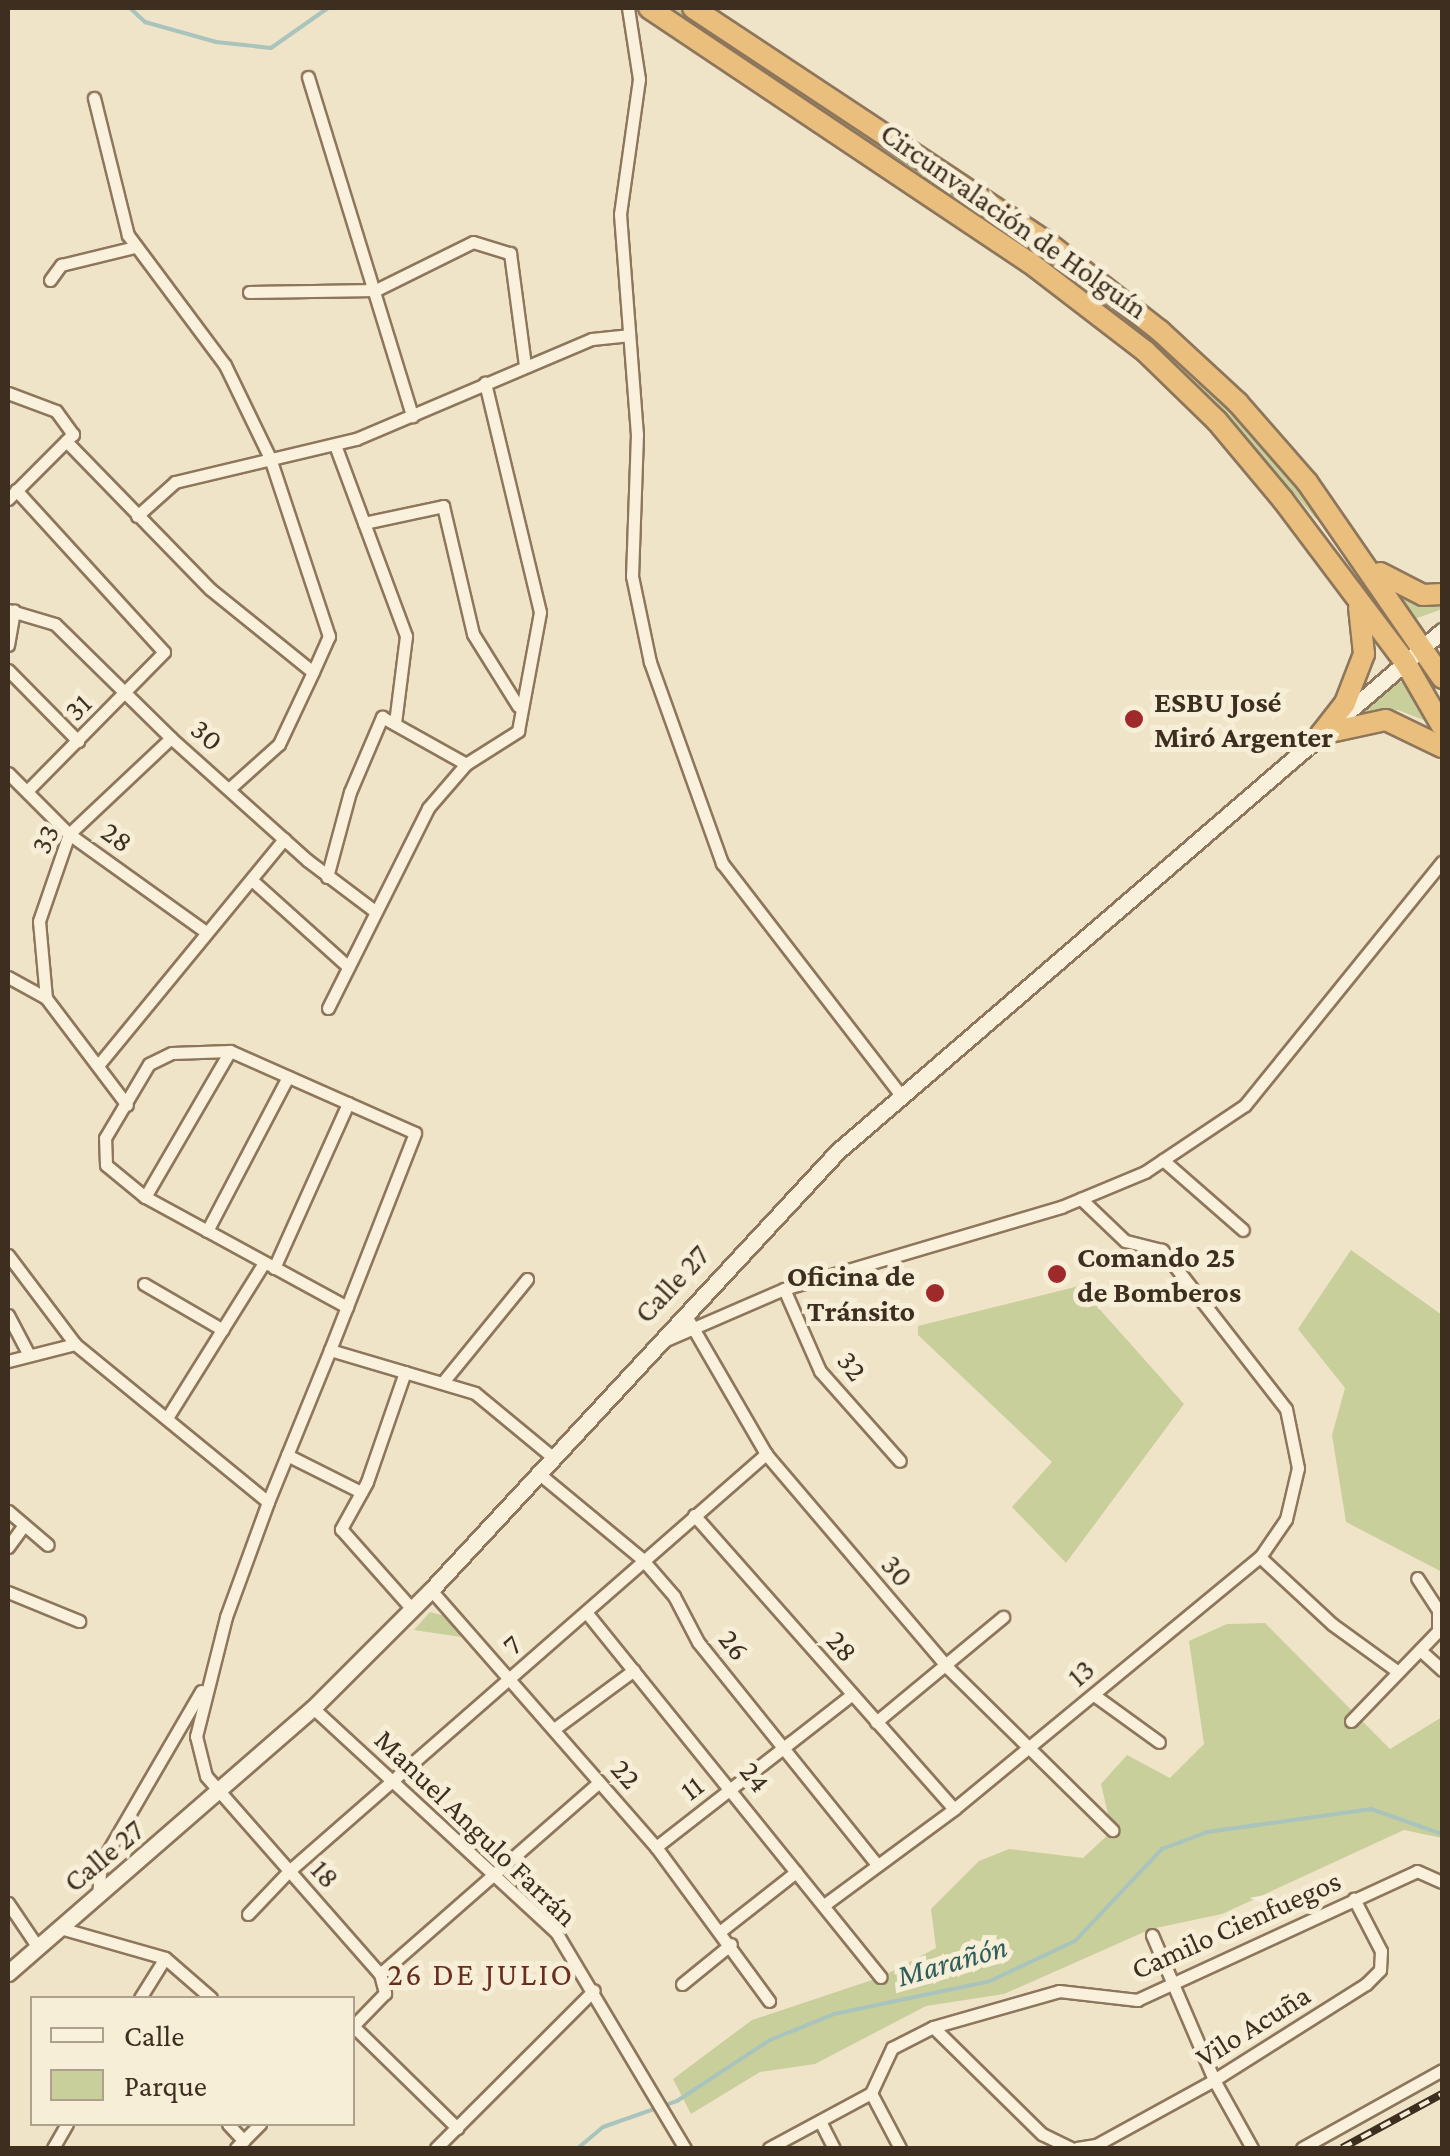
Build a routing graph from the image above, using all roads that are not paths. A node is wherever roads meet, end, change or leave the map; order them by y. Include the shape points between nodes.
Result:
1 (628, 8) edge
2 (649, 8) edge
3 (693, 8) edge
4 (308, 77) dead end
5 (94, 98) dead end
6 (135, 248) junction
7 (50, 280) dead end
8 (376, 290) junction
9 (249, 292) dead end
10 (628, 335) junction
11 (526, 365) junction
12 (485, 383) junction
13 (8, 393) edge
14 (412, 416) junction
15 (70, 437) junction
16 (335, 445) junction
17 (270, 458) junction
18 (12, 495) edge
19 (137, 516) junction
20 (364, 522) junction
21 (1369, 565) junction
22 (1354, 590) junction
23 (1442, 594) edge
24 (11, 611) edge
25 (1442, 631) edge
26 (8, 646) edge
27 (1424, 646) junction
28 (1406, 662) junction
29 (8, 670) edge
30 (314, 672) junction
31 (1442, 678) edge
32 (128, 694) junction
33 (518, 706) junction
34 (395, 722) junction
35 (1442, 726) edge
36 (1321, 734) junction
37 (171, 738) junction
38 (78, 741) junction
39 (1442, 747) edge
40 (466, 764) junction
41 (9, 774) edge
42 (230, 788) junction
43 (8, 789) edge
44 (27, 790) junction
45 (70, 834) junction
46 (284, 839) junction
47 (1442, 862) edge
48 (327, 878) junction
49 (254, 882) junction
50 (372, 909) junction
51 (206, 932) junction
52 (345, 964) junction
53 (8, 977) edge
54 (46, 998) junction
55 (328, 1008) dead end
56 (230, 1051) junction
57 (100, 1063) junction
58 (288, 1077) junction
59 (900, 1094) junction
60 (348, 1103) junction
61 (127, 1105) junction
62 (1163, 1160) junction
63 (145, 1197) junction
64 (1081, 1199) junction
65 (1244, 1230) dead end
66 (208, 1232) junction
67 (8, 1255) edge
68 (269, 1265) junction
69 (527, 1279) dead end
70 (144, 1284) dead end
71 (784, 1288) junction
72 (346, 1308) junction
73 (8, 1315) edge
74 (688, 1320) junction
75 (223, 1330) junction
76 (75, 1344) junction
77 (330, 1350) junction
78 (29, 1355) junction
79 (9, 1364) edge
80 (405, 1372) junction
81 (442, 1382) junction
82 (167, 1418) junction
83 (766, 1454) junction
84 (287, 1455) junction
85 (550, 1455) junction
86 (900, 1460) dead end
87 (536, 1472) junction
88 (361, 1492) junction
89 (268, 1502) junction
90 (8, 1510) edge
91 (694, 1514) junction
92 (22, 1528) junction
93 (48, 1545) dead end
94 (8, 1547) edge
95 (1260, 1557) junction
96 (642, 1559) junction
97 (1418, 1578) dead end
98 (431, 1590) junction
99 (8, 1592) edge
100 (412, 1610) junction
101 (586, 1612) junction
102 (1003, 1617) dead end
103 (80, 1621) dead end
104 (1420, 1650) junction
105 (948, 1668) junction
106 (634, 1670) junction
107 (1442, 1670) edge
108 (1397, 1671) junction
109 (208, 1678) junction
110 (511, 1680) junction
111 (851, 1695) junction
112 (1094, 1695) junction
113 (313, 1708) junction
114 (1351, 1721) dead end
115 (876, 1722) junction
116 (554, 1730) junction
117 (1160, 1742) dead end
118 (1031, 1748) junction
119 (785, 1749) junction
120 (394, 1782) junction
121 (600, 1782) junction
122 (732, 1788) junction
123 (221, 1793) junction
124 (954, 1810) junction
125 (1112, 1830) dead end
126 (656, 1847) junction
127 (878, 1865) junction
128 (288, 1870) junction
129 (796, 1872) junction
130 (496, 1874) junction
131 (1442, 1882) edge
132 (97, 1899) junction
133 (1354, 1899) junction
134 (8, 1903) edge
135 (824, 1905) junction
136 (248, 1914) dead end
137 (60, 1928) junction
138 (722, 1930) junction
139 (1152, 1935) dead end
140 (731, 1944) junction
141 (37, 1946) junction
142 (165, 1958) junction
143 (8, 1973) edge
144 (380, 1974) junction
145 (881, 1977) dead end
146 (682, 1984) dead end
147 (1172, 1985) junction
148 (594, 1990) junction
149 (141, 1996) edge
150 (204, 1996) edge
151 (769, 2001) dead end
152 (355, 2024) edge
153 (355, 2028) edge
154 (933, 2028) junction
155 (1442, 2070) edge
156 (1214, 2080) junction
157 (871, 2093) junction
158 (821, 2122) junction
159 (66, 2126) edge
160 (258, 2126) edge
161 (458, 2128) junction
162 (240, 2145) edge
163 (53, 2148) edge
164 (436, 2148) edge
165 (685, 2148) edge
166 (769, 2148) edge
167 (834, 2148) edge
168 (900, 2148) edge
169 (1074, 2148) edge
170 (1252, 2148) edge
171 (1302, 2148) edge

1 - 10 street via 638,79 620,214
2 - 22 highway, Circunvalación de Holguín via 1030,262 1146,351 1218,421
3 - 21 highway, Circunvalación de Holguín via 1044,240 1160,331 1238,403
4 - 8 street
5 - 6 street
6 - 7 street via 61,265
6 - 17 street via 225,365
8 - 9 street
8 - 11 street via 473,242 510,253
8 - 14 street
10 - 11 street via 592,339
10 - 59 street via 637,434 632,576 650,662 694,795 722,863
11 - 12 street
12 - 14 street
12 - 33 street via 540,612
13 - 15 street via 56,412
14 - 16 street
15 - 18 street
15 - 19 street
16 - 17 street
16 - 20 street
17 - 19 street via 175,482
17 - 30 street via 330,636
18 - 32 street, 31 via 162,645 162,658
19 - 30 street via 210,590
20 - 33 street via 443,506 473,634
20 - 34 street via 406,636
21 - 23 highway via 1423,595
21 - 27 highway, Circunvalación de Holguín
22 - 28 highway, Circunvalación de Holguín
22 - 36 highway via 1366,628 1364,654 1345,702
24 - 26 street
24 - 32 street, 30 via 55,624
25 - 27 main road, Calle 27
27 - 28 main road, Calle 27
27 - 31 highway, Circunvalación de Holguín
28 - 35 highway, Circunvalación de Holguín
28 - 36 main road, Calle 27
29 - 38 street
30 - 42 street via 279,744
32 - 37 street, 30
32 - 38 street, 31
33 - 40 street via 518,731
34 - 40 street
34 - 48 street via 382,717 350,792
36 - 39 highway via 1386,720
36 - 59 main road, Calle 27
37 - 42 street, 30
37 - 45 street, 33
38 - 44 street, 31
40 - 50 street via 428,808
41 - 43 street
41 - 44 street, 28
42 - 46 street, 30
44 - 45 street, 28
45 - 51 street, 28
45 - 54 street, 33 via 39,920
46 - 48 street, 30
46 - 49 street
47 - 62 street via 1245,1106
48 - 50 street, 30
49 - 51 street
49 - 52 street
50 - 52 street
51 - 57 street
52 - 55 street
53 - 54 street
54 - 57 street
56 - 58 street
56 - 61 street via 158,1057
56 - 63 street
57 - 61 street
58 - 60 street
58 - 66 street
59 - 74 main road, Calle 27 via 838,1151
60 - 68 street
60 - 72 street via 415,1133
61 - 63 street via 103,1152 120,1182
62 - 64 street
62 - 65 street
63 - 66 street
64 - 71 street
64 - 95 street, 13 via 1125,1241 1162,1250 1286,1409 1296,1432 1298,1468 1286,1520
66 - 68 street
67 - 76 street
68 - 72 street
68 - 75 street
69 - 81 street
70 - 75 street
71 - 74 street
71 - 86 street, 32 via 820,1371
72 - 77 street
73 - 78 street
74 - 83 street, 30
74 - 85 main road, Calle 27 via 649,1349
75 - 82 street
76 - 78 street
76 - 82 street
77 - 80 street
77 - 84 street
78 - 79 street
80 - 81 street
80 - 88 street
81 - 85 street via 476,1394
82 - 89 street
83 - 91 street, 7
83 - 105 street, 30
84 - 88 street
84 - 89 street
85 - 87 main road, Calle 27
87 - 96 street, 26
87 - 98 main road, Calle 27
88 - 100 street via 340,1529
89 - 109 street
90 - 92 street
91 - 96 street, 7
91 - 111 street, 28
92 - 93 street
92 - 94 street
95 - 108 street via 1332,1624
95 - 112 street, 13
96 - 101 street, 7
96 - 119 street, 26
97 - 104 street via 1440,1620
98 - 100 main road, Calle 27
98 - 110 street, 22
99 - 103 street
100 - 113 main road, Calle 27
101 - 106 street, 24
101 - 110 street, 7
102 - 105 street
104 - 107 street
104 - 108 street
105 - 115 street
105 - 118 street, 30
106 - 116 street
106 - 122 street, 24
108 - 114 street
109 - 123 street, 18 via 196,1743 200,1765
109 - 132 street via 101,1863
110 - 116 street, 22
110 - 120 street, 7
111 - 115 street, 28
111 - 119 street, 11
112 - 117 street
112 - 118 street, 13
113 - 120 street, Manuel Angulo Farrán
113 - 123 main road, Calle 27
115 - 124 street, 28
116 - 121 street, 22
118 - 124 street, 13
118 - 125 street, 30
119 - 122 street, 11
119 - 127 street, 26
120 - 128 street, 7
120 - 130 street, Manuel Angulo Farrán
121 - 126 street, 22
121 - 130 street
122 - 126 street, 11
122 - 129 street, 24
123 - 128 street, 18
123 - 132 main road, Calle 27
124 - 127 street, 13
126 - 138 street, 22
127 - 135 street, 13
128 - 136 street, 7
128 - 144 street, 18
129 - 135 street, 24
129 - 138 street
130 - 144 street
130 - 148 street, Manuel Angulo Farrán via 556,1932
131 - 133 street, Camilo Cienfuegos via 1417,1871
132 - 137 main road, Calle 27
133 - 147 street, Camilo Cienfuegos
133 - 156 street, Vilo Acuña via 1381,1951 1380,1970
134 - 141 street
135 - 145 street, 24
137 - 141 main road, Calle 27
137 - 142 street
138 - 140 street, 22
139 - 147 street
140 - 146 street
140 - 151 street, 22
141 - 143 main road, Calle 27
142 - 149 street
142 - 150 street
144 - 152 street, 18 via 385,1993
147 - 154 street, Camilo Cienfuegos via 1137,2000 1058,1990
147 - 156 street
148 - 161 street
148 - 165 street, Manuel Angulo Farrán
153 - 161 street
154 - 157 street, Camilo Cienfuegos via 892,2048
154 - 169 street, Vilo Acuña via 1042,2134
155 - 171 street
156 - 169 street, Vilo Acuña via 1096,2145
156 - 170 street
157 - 158 street
157 - 168 street
158 - 166 street
158 - 167 street
159 - 163 street
160 - 162 street
161 - 164 street

